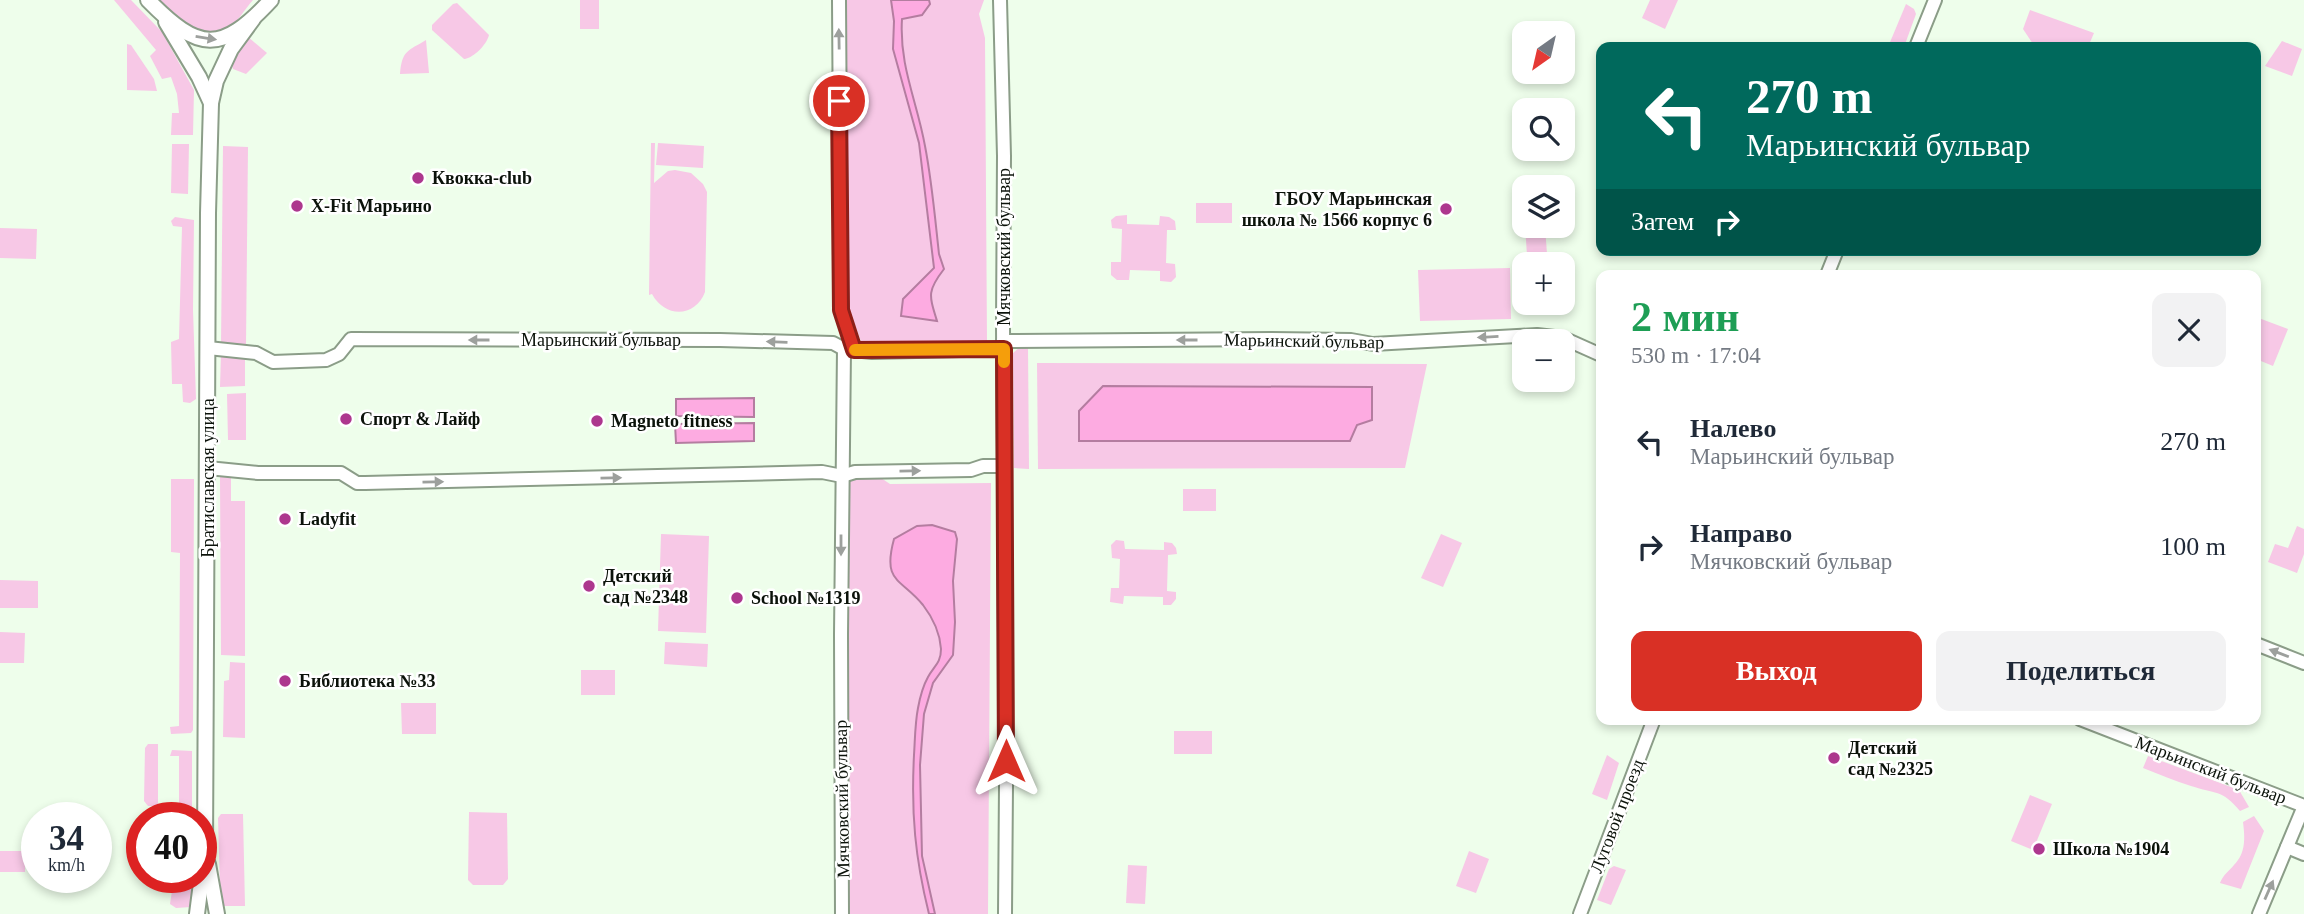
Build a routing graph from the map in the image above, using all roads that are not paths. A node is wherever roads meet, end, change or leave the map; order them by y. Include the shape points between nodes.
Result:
1 (148, 0) edge
2 (271, 0) edge
3 (839, 0) edge
4 (1000, 0) edge
5 (1935, 0) edge
6 (160, 12) junction
7 (253, 19) junction
8 (1918, 42) edge
9 (211, 103) junction
10 (1004, 345) junction
11 (208, 348) junction
12 (849, 350) junction
13 (1596, 353) edge
14 (1005, 466) junction
15 (208, 468) junction
16 (842, 476) junction
17 (2261, 646) edge
18 (2304, 663) edge
19 (1652, 725) edge
20 (2095, 725) edge
21 (205, 802) edge
22 (2304, 806) edge
23 (2287, 847) junction
24 (2304, 853) edge
25 (200, 893) edge
26 (213, 893) edge
27 (197, 914) edge
28 (217, 914) edge
29 (842, 914) edge
30 (1005, 914) edge
31 (1580, 914) edge
32 (2259, 914) edge

1 - 6 main road
2 - 7 main road
12 -> 3 street, Мячковский бульвар via 841,310
4 - 10 street, Мячковский бульвар
5 - 8 street
6 -> 7 main road via 206,40 226,38
6 - 9 main road, Братиславская улица
7 - 9 main road, Братиславская улица via 231,49
9 - 11 main road, Братиславская улица
10 - 12 street, Марьинский бульвар
13 -> 10 street, Марьинский бульвар via 1563,338 1537,335 1373,344 1299,340
10 - 14 street, Мячковский бульвар
12 -> 11 street, Марьинский бульвар via 833,343 720,340 352,339 339,354 326,360 273,362 256,353
11 - 15 main road, Братиславская улица
12 - 16 street, Мячковский бульвар
16 -> 14 street
14 - 30 street, Мячковский бульвар
15 -> 16 street via 341,473 365,484 822,472
15 - 21 main road, Братиславская улица
16 -> 29 street, Мячковский бульвар
18 -> 17 street
19 - 31 street, Луговой проезд
20 - 22 street, Марьинский бульвар
22 - 23 street
23 - 24 street
32 -> 23 street
25 - 27 main road, Братиславская улица
26 - 28 main road, Братиславская улица

